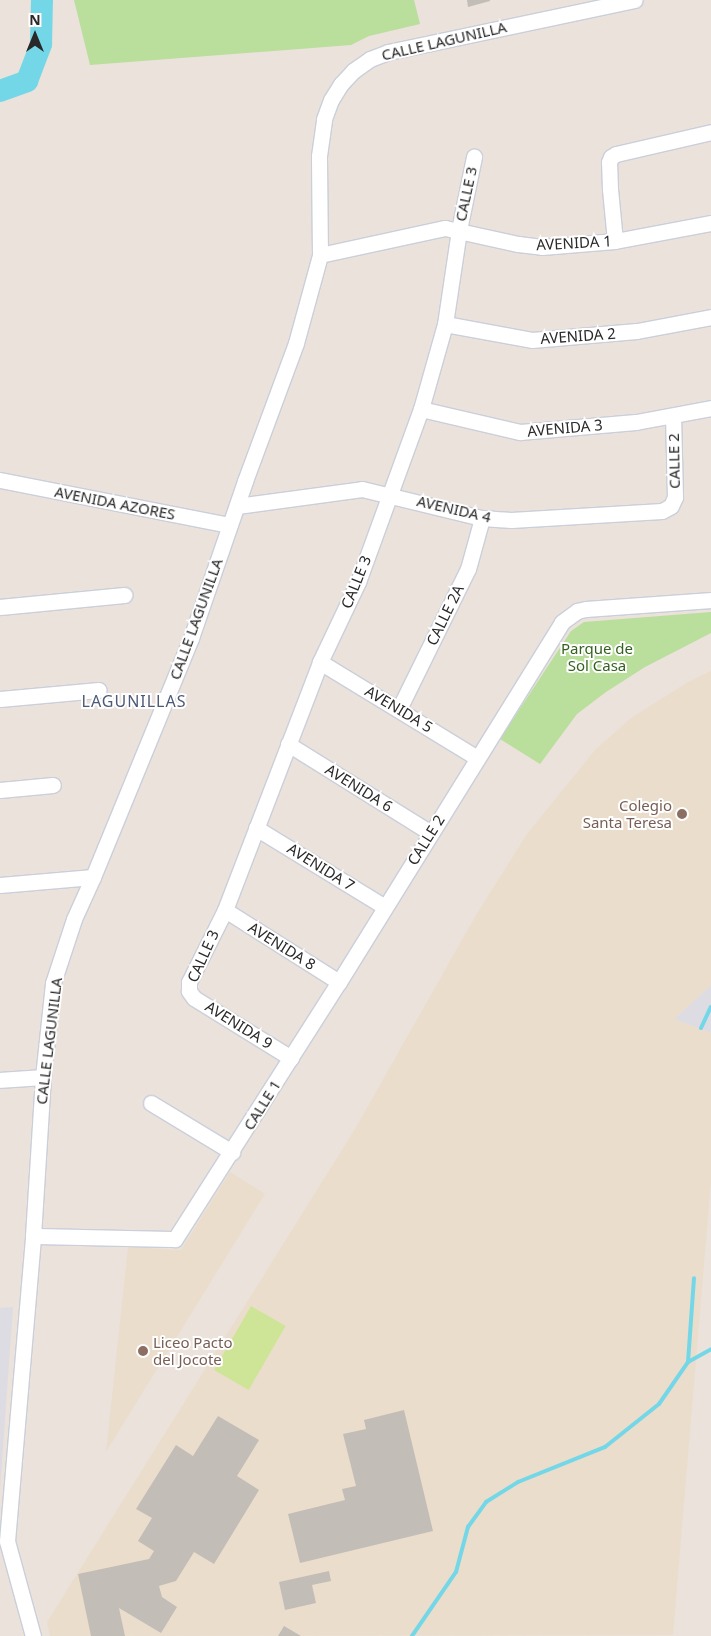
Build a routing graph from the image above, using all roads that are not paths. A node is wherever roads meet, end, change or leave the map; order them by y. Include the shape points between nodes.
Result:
1 (635, 0) edge
2 (711, 132) edge
3 (474, 156) dead end
4 (711, 223) edge
5 (458, 230) junction
6 (615, 242) junction
7 (320, 255) junction
8 (711, 318) edge
9 (445, 324) junction
10 (711, 408) edge
11 (421, 409) junction
12 (673, 416) junction
13 (0, 480) edge
14 (389, 494) junction
15 (237, 506) junction
16 (671, 506) joint
17 (482, 518) junction
18 (230, 525) junction
19 (124, 595) dead end
20 (711, 600) edge
21 (0, 607) edge
22 (320, 662) junction
23 (99, 690) dead end
24 (0, 699) edge
25 (399, 709) junction
26 (288, 744) junction
27 (477, 758) junction
28 (53, 785) dead end
29 (0, 790) edge
30 (256, 828) junction
31 (431, 832) junction
32 (94, 877) junction
33 (0, 886) edge
34 (385, 907) junction
35 (225, 910) junction
36 (340, 982) junction
37 (189, 991) joint
38 (292, 1058) junction
39 (43, 1077) junction
40 (0, 1080) edge
41 (151, 1103) dead end
42 (232, 1152) junction
43 (33, 1236) junction
44 (33, 1636) edge

1 - 7 street, CALLE LAGUNILLA via 388,52 352,71 331,100 320,134
2 - 6 street via 616,154 609,162
3 - 5 street, CALLE 3
4 - 6 street, AVENIDA 1
5 - 6 street, AVENIDA 1 via 542,247
5 - 7 street, AVENIDA 1 via 446,228
5 - 9 street, CALLE 3
7 - 15 street, CALLE LAGUNILLA via 296,344
8 - 9 street, AVENIDA 2 via 637,331 532,340
9 - 11 street, CALLE 3
10 - 12 street, AVENIDA 3
11 - 12 street, AVENIDA 3 via 520,432
11 - 14 street, CALLE 3
12 - 16 street, CALLE 2 via 675,497
13 - 18 street, AVENIDA AZORES
14 - 15 street, AVENIDA 4 via 362,489
14 - 17 street, AVENIDA 4
14 - 22 street, CALLE 3 via 358,582
15 - 18 street, CALLE LAGUNILLA
16 - 17 street, AVENIDA 4 via 662,511 511,520
17 - 25 street, CALLE 2A via 468,569
18 - 32 street, CALLE LAGUNILLA via 191,638
19 - 21 street
20 - 27 street, CALLE 2 via 577,611 562,622
22 - 25 street, AVENIDA 5
22 - 26 street, CALLE 3
23 - 24 street
25 - 27 street, AVENIDA 5
26 - 30 street, CALLE 3
26 - 31 street, AVENIDA 6
27 - 31 street, CALLE 2
28 - 29 street
30 - 34 street, AVENIDA 7
30 - 35 street, CALLE 3
31 - 34 street, CALLE 2
32 - 33 street
32 - 39 street, CALLE LAGUNILLA via 74,920 53,983
34 - 36 street, CALLE 2
35 - 36 street, AVENIDA 8
35 - 37 street, CALLE 3 via 189,982
36 - 38 street, CALLE 2
37 - 38 street, AVENIDA 9 via 194,998
38 - 42 street, CALLE 1
39 - 40 street
39 - 43 street, CALLE LAGUNILLA
41 - 42 street
42 - 43 street, CALLE 1 via 175,1239
43 - 44 street, CALLE LAGUNILLA via 7,1541

